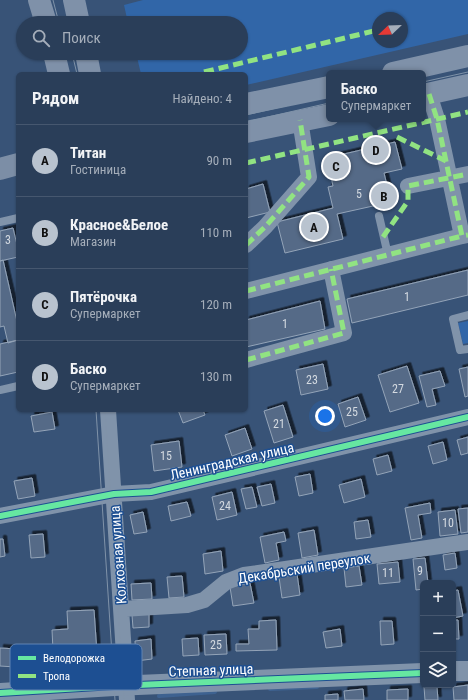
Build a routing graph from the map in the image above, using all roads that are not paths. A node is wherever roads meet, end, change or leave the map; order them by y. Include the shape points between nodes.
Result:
1 (40, 0) edge
2 (74, 0) edge
3 (44, 16) edge
4 (77, 16) edge
5 (468, 56) edge
6 (56, 60) edge
7 (87, 60) edge
8 (406, 70) edge
9 (59, 72) edge
10 (90, 72) edge
11 (468, 85) edge
12 (326, 88) edge
13 (426, 95) edge
14 (248, 104) edge
15 (326, 116) edge
16 (300, 120) junction
17 (248, 132) edge
18 (468, 174) edge
19 (450, 178) junction
20 (408, 186) dead end
21 (379, 216) dead end
22 (16, 218) edge
23 (0, 222) edge
24 (465, 236) edge
25 (248, 243) edge
26 (388, 255) junction
27 (331, 269) junction
28 (248, 290) edge
29 (468, 315) edge
30 (468, 349) edge
31 (248, 359) edge
32 (16, 386) edge
33 (0, 390) edge
34 (108, 412) edge
35 (468, 417) edge
36 (114, 494) junction
37 (0, 516) edge
38 (468, 542) edge
39 (122, 609) junction
40 (124, 644) edge
41 (468, 671) edge
42 (456, 672) edge
43 (420, 673) edge
44 (0, 693) edge
45 (127, 693) edge

1 - 3 main road
2 - 4 main road
5 - 8 main road
6 - 9 main road
7 - 10 main road
11 - 13 main road
12 - 14 main road
13 - 19 street via 437,119
15 - 16 main road
16 - 17 main road
16 - 25 street via 309,177
18 - 19 street
19 - 20 street
19 - 24 street
21 - 26 lane
22 - 23 lane
24 - 26 street
26 - 27 street
27 - 28 street
27 - 31 street via 344,333
29 - 30 lane via 453,319 460,350
32 - 33 lane
34 - 36 street, Колхозная улица
35 - 36 street, Ленинградская улица via 150,492
36 - 37 street, Ленинградская улица
36 - 39 street, Колхозная улица
38 - 39 street, Декабрьский переулок via 244,576 226,582 204,600 187,605
39 - 40 street, Колхозная улица
41 - 42 street
43 - 45 street, Степная улица
44 - 45 street, Степная улица

